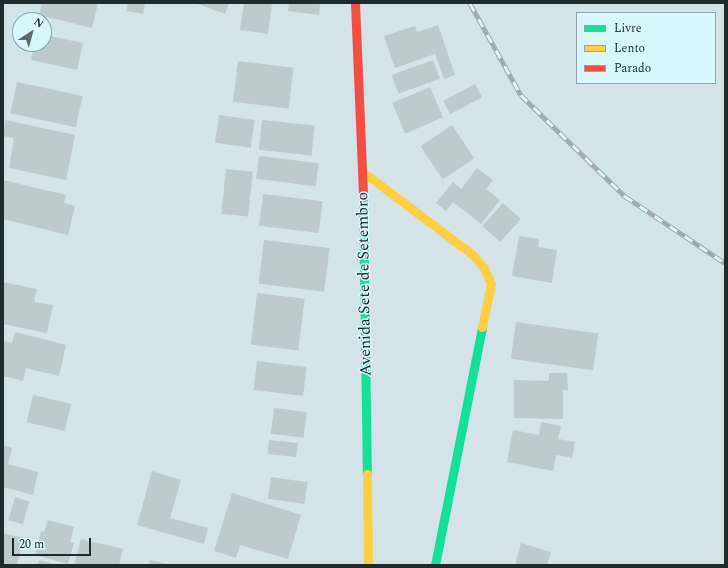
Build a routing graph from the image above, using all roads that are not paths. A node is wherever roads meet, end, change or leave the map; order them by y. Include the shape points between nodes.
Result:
1 (355, 3) edge
2 (363, 172) junction
3 (368, 565) edge
4 (435, 565) edge

1 - 2 street, Avenida Sete de Setembro
2 - 3 street, Avenida Sete de Setembro
2 - 4 street via 472,254 484,268 491,284

